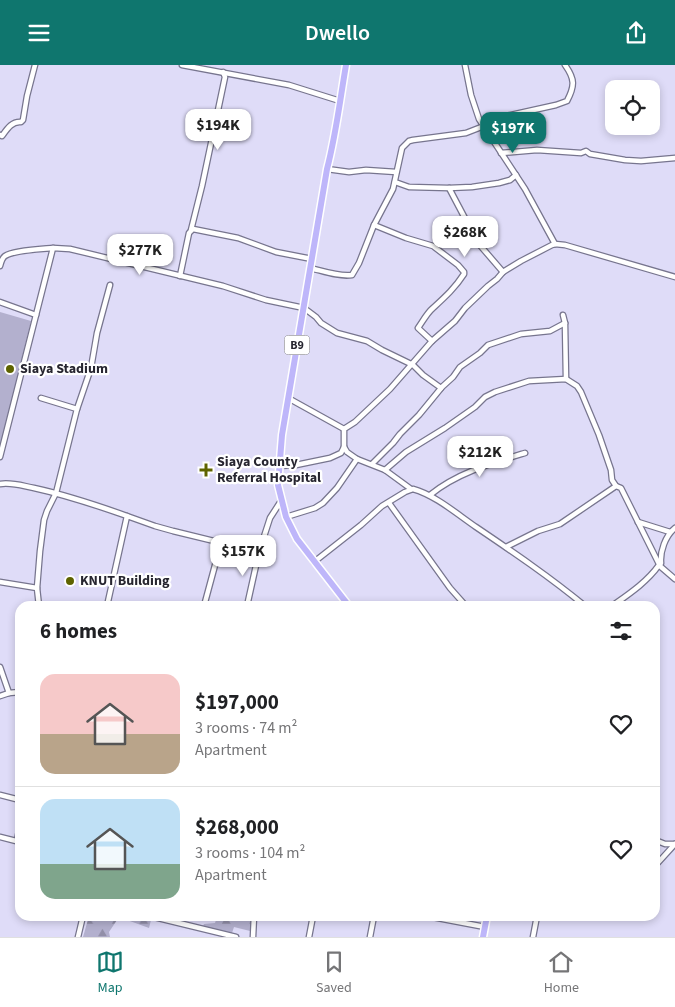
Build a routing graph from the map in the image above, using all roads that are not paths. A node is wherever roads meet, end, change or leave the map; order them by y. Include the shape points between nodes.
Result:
1 (35, 65) edge
2 (182, 65) edge
3 (346, 65) edge
4 (465, 65) edge
5 (565, 65) edge
6 (223, 72) junction
7 (340, 101) junction
8 (483, 125) junction
9 (0, 135) edge
10 (501, 153) junction
11 (675, 158) edge
12 (327, 169) junction
13 (396, 172) junction
14 (516, 175) junction
15 (395, 182) junction
16 (449, 188) junction
17 (374, 225) junction
18 (191, 230) junction
19 (555, 244) junction
20 (53, 248) junction
21 (312, 259) junction
22 (0, 266) edge
23 (310, 268) junction
24 (503, 271) junction
25 (180, 276) junction
26 (675, 277) edge
27 (110, 285) dead end
28 (0, 302) edge
29 (304, 308) junction
30 (36, 315) junction
31 (563, 315) dead end
32 (565, 323) junction
33 (432, 341) junction
34 (413, 365) junction
35 (566, 379) junction
36 (441, 389) junction
37 (41, 398) dead end
38 (288, 398) junction
39 (77, 409) junction
40 (344, 429) junction
41 (344, 447) junction
42 (525, 453) dead end
43 (0, 457) edge
44 (358, 459) junction
45 (372, 464) junction
46 (278, 466) junction
47 (385, 470) junction
48 (0, 484) edge
49 (616, 486) junction
50 (411, 489) junction
51 (56, 493) junction
52 (430, 495) junction
53 (281, 501) junction
54 (389, 503) junction
55 (127, 516) junction
56 (286, 517) junction
57 (638, 523) junction
58 (675, 529) edge
59 (670, 532) junction
60 (221, 543) junction
61 (506, 547) junction
62 (259, 551) junction
63 (314, 561) junction
64 (660, 566) junction
65 (675, 579) edge
66 (0, 582) edge
67 (38, 588) junction
68 (39, 601) edge
69 (108, 601) edge
70 (205, 601) edge
71 (248, 601) edge
72 (345, 601) edge
73 (462, 601) edge
74 (579, 601) edge
75 (619, 601) edge
76 (0, 667) edge
77 (15, 692) edge
78 (9, 693) junction
79 (0, 696) edge
80 (0, 795) edge
81 (15, 799) edge
82 (0, 837) edge
83 (15, 840) edge
84 (660, 842) edge
85 (675, 844) edge
86 (660, 860) edge
87 (82, 921) edge
88 (170, 921) edge
89 (254, 921) edge
90 (313, 921) edge
91 (373, 921) edge
92 (455, 921) edge
93 (486, 921) edge
94 (536, 921) edge
95 (485, 927) junction
96 (211, 931) junction
97 (78, 937) edge
98 (209, 937) edge
99 (236, 937) edge
100 (253, 937) edge
101 (309, 937) edge
102 (370, 937) edge
103 (483, 937) edge
104 (533, 937) edge

1 - 9 street via 23,120 10,125
2 - 6 street
3 - 7 highway, B9
4 - 8 street via 476,112
5 - 8 street via 573,80 567,101 497,117
6 - 7 street via 289,85
6 - 18 street via 225,77
7 - 12 highway, B9
8 - 10 street
8 - 13 street via 466,133 409,141 402,148
10 - 11 street via 586,151 625,160
10 - 14 street
12 - 13 street via 349,173 366,170
12 - 21 highway, B9
13 - 15 street
14 - 16 street via 499,183
14 - 19 street
15 - 16 street via 409,187
15 - 17 street
16 - 24 street via 478,243
17 - 23 street via 352,275
17 - 33 street via 433,246 464,272 450,293 418,327
18 - 21 street via 238,238 276,252
18 - 25 street
19 - 24 street
19 - 26 street
20 - 22 street via 12,253 2,259
20 - 25 street via 70,249
20 - 30 street
21 - 23 highway, B9
23 - 29 highway, B9
24 - 33 street
25 - 29 street
27 - 39 street via 91,368
28 - 30 street
29 - 34 street via 336,333 367,341
29 - 38 highway, B9
30 - 43 street
31 - 32 street
32 - 35 street
32 - 36 street via 550,331 521,334 488,345 460,367
33 - 34 street
34 - 36 street
34 - 40 street
35 - 47 street via 529,381 485,397
35 - 49 street via 578,386 581,392 602,441
36 - 45 street
37 - 39 street
38 - 40 street
38 - 46 highway, B9
39 - 51 street
40 - 41 street
41 - 44 street
41 - 46 street via 341,453 330,458
42 - 52 street via 469,472
44 - 45 street
44 - 56 street via 323,503
45 - 47 street
46 - 53 highway, B9
47 - 50 street
48 - 51 street via 16,484
49 - 57 street via 624,494
49 - 61 street via 560,524
50 - 52 street
50 - 54 street
51 - 55 street
51 - 67 street via 42,530
52 - 61 street
53 - 56 highway, B9
53 - 62 street via 270,519
54 - 63 street
54 - 73 street
55 - 60 street
55 - 69 street
56 - 63 highway, B9 via 297,539
57 - 59 street
57 - 64 street
58 - 59 street
59 - 64 street
60 - 62 street
60 - 70 street
61 - 74 street
62 - 71 street
63 - 72 highway, B9
64 - 65 street
64 - 75 street
66 - 67 street
67 - 68 street
76 - 78 street
77 - 78 street
78 - 79 street
80 - 81 street
82 - 83 street
84 - 85 street
85 - 86 street
87 - 97 street
88 - 96 street
89 - 100 street
90 - 101 street
91 - 102 street
92 - 95 street
93 - 95 highway
94 - 104 street
95 - 103 highway
96 - 98 street
96 - 99 street

